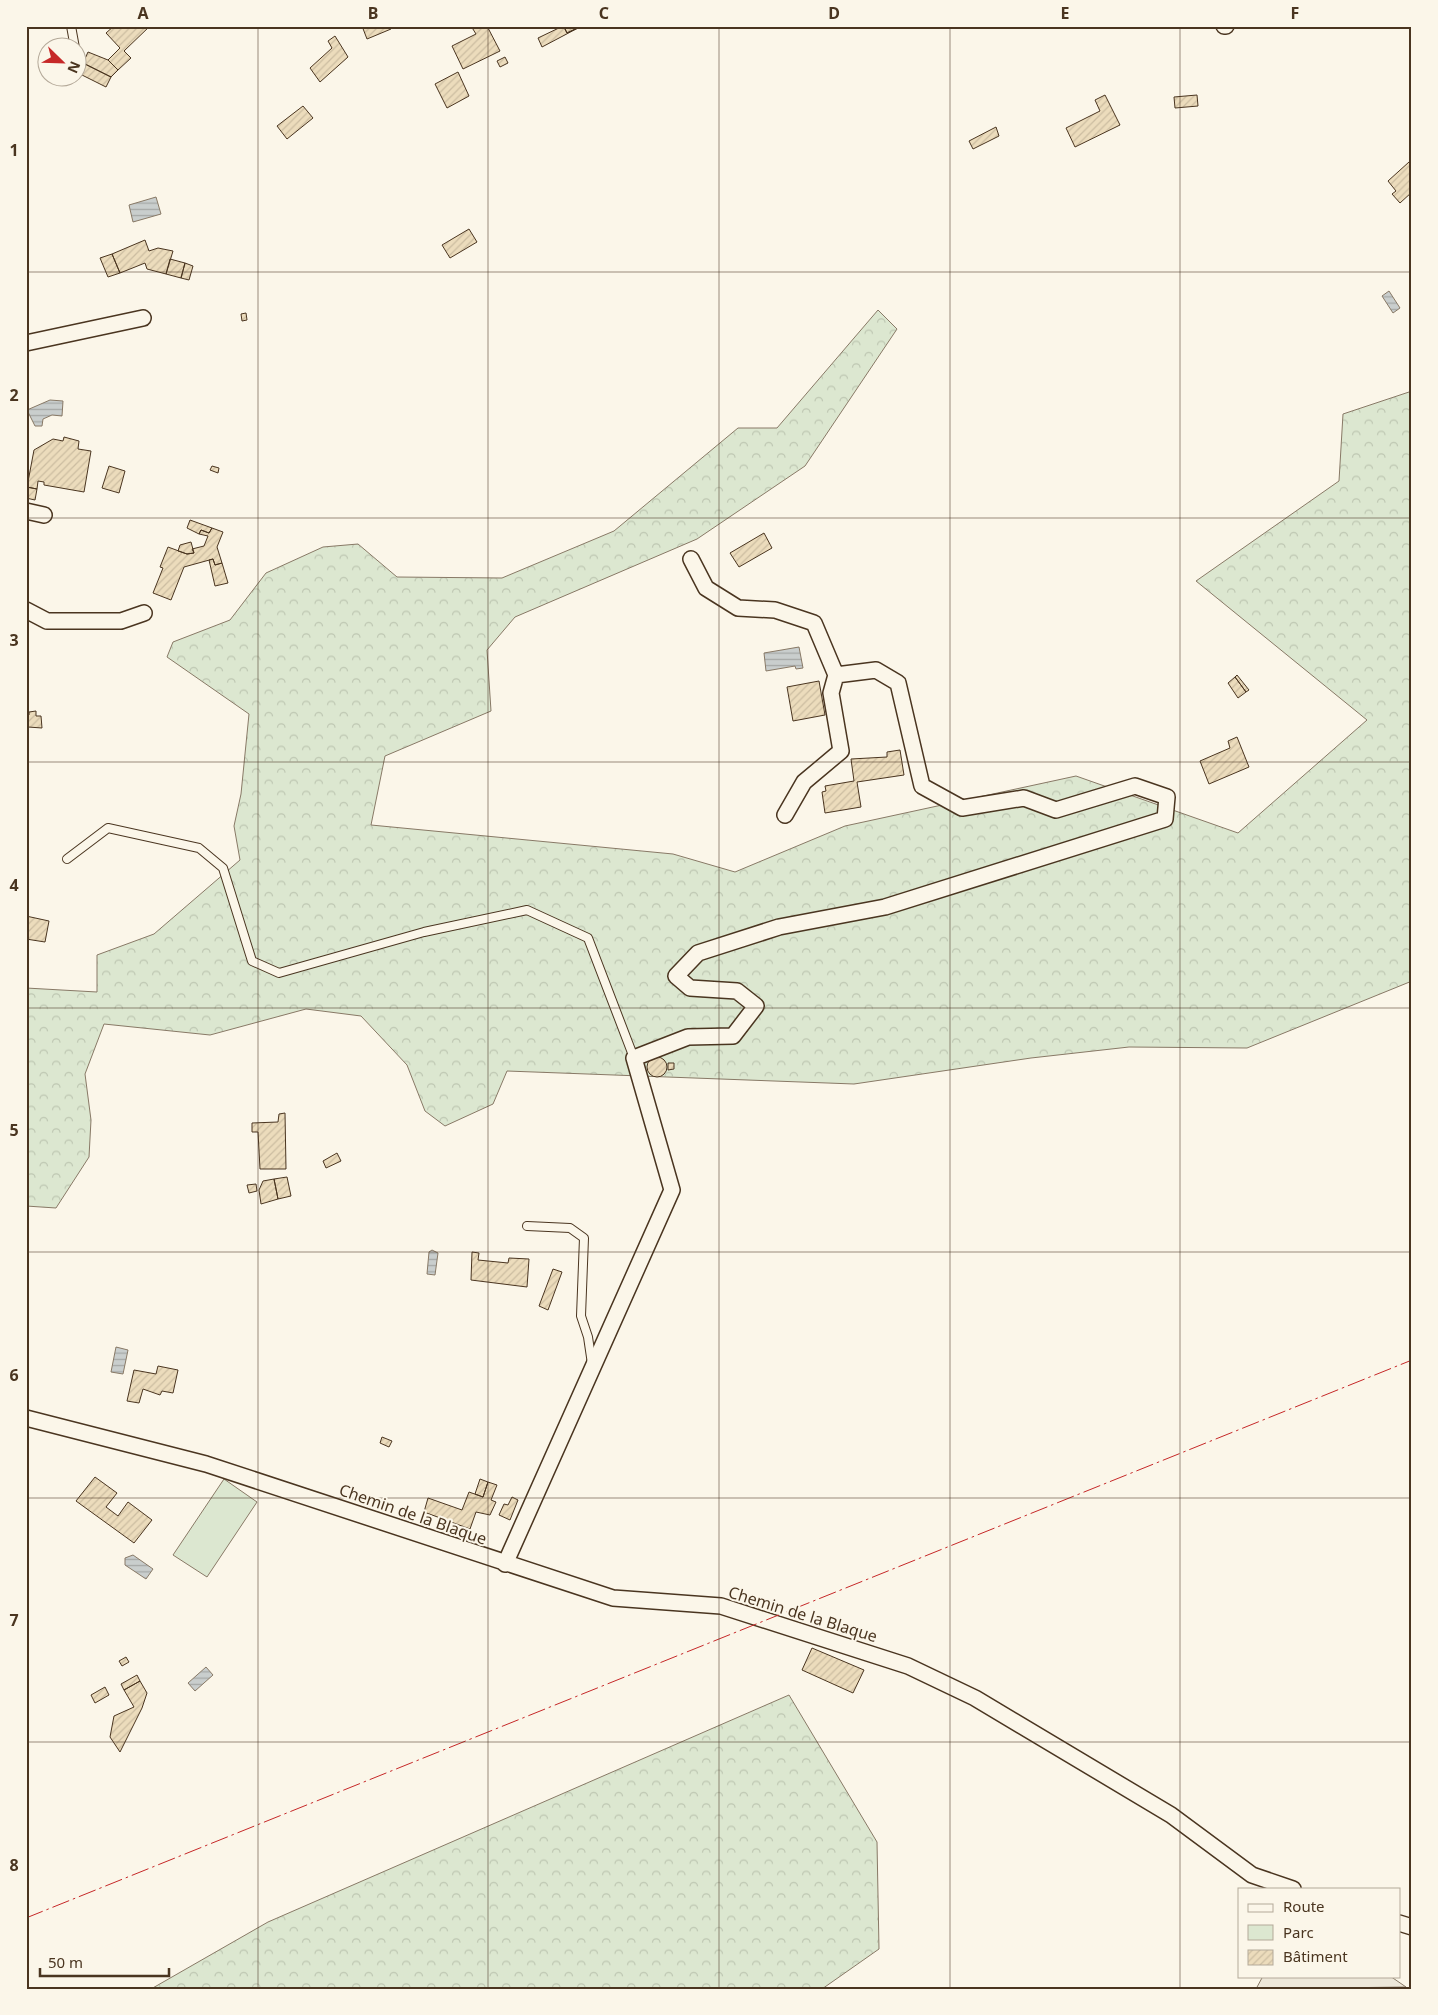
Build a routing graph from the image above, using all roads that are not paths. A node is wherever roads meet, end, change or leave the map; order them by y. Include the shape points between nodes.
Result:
1 (143, 318) dead end
2 (26, 343) edge
3 (26, 511) edge
4 (44, 515) dead end
5 (691, 559) dead end
6 (26, 610) edge
7 (144, 613) dead end
8 (836, 675) junction
9 (785, 814) dead end
10 (67, 859) dead end
11 (634, 1058) junction
12 (527, 1226) dead end
13 (592, 1371) junction
14 (26, 1418) edge
15 (505, 1564) junction
16 (1291, 1888) edge
17 (1400, 1923) edge
18 (1412, 1927) edge

1 - 2 street
3 - 4 street
5 - 8 street via 706,588 738,608 775,610 814,623
6 - 7 street via 47,621 122,621
8 - 9 street via 831,694 841,751 804,782
8 - 11 street via 876,670 898,683 922,786 962,808 1024,798 1056,810 1135,786 1168,796 1165,818 885,907 778,927 698,953 676,976 690,988 737,991 756,1006 734,1036 688,1037
10 - 11 lane via 108,828 199,848 222,868 252,961 279,973 424,932 527,910 588,938
11 - 13 street via 672,1190
12 - 13 lane via 570,1228 584,1238 581,1316 588,1337
13 - 15 street
14 - 15 street, Chemin de la Blaque via 206,1464
15 - 16 street, Chemin de la Blaque via 613,1598 722,1606 908,1666 975,1698 1171,1815 1252,1875
17 - 18 street

